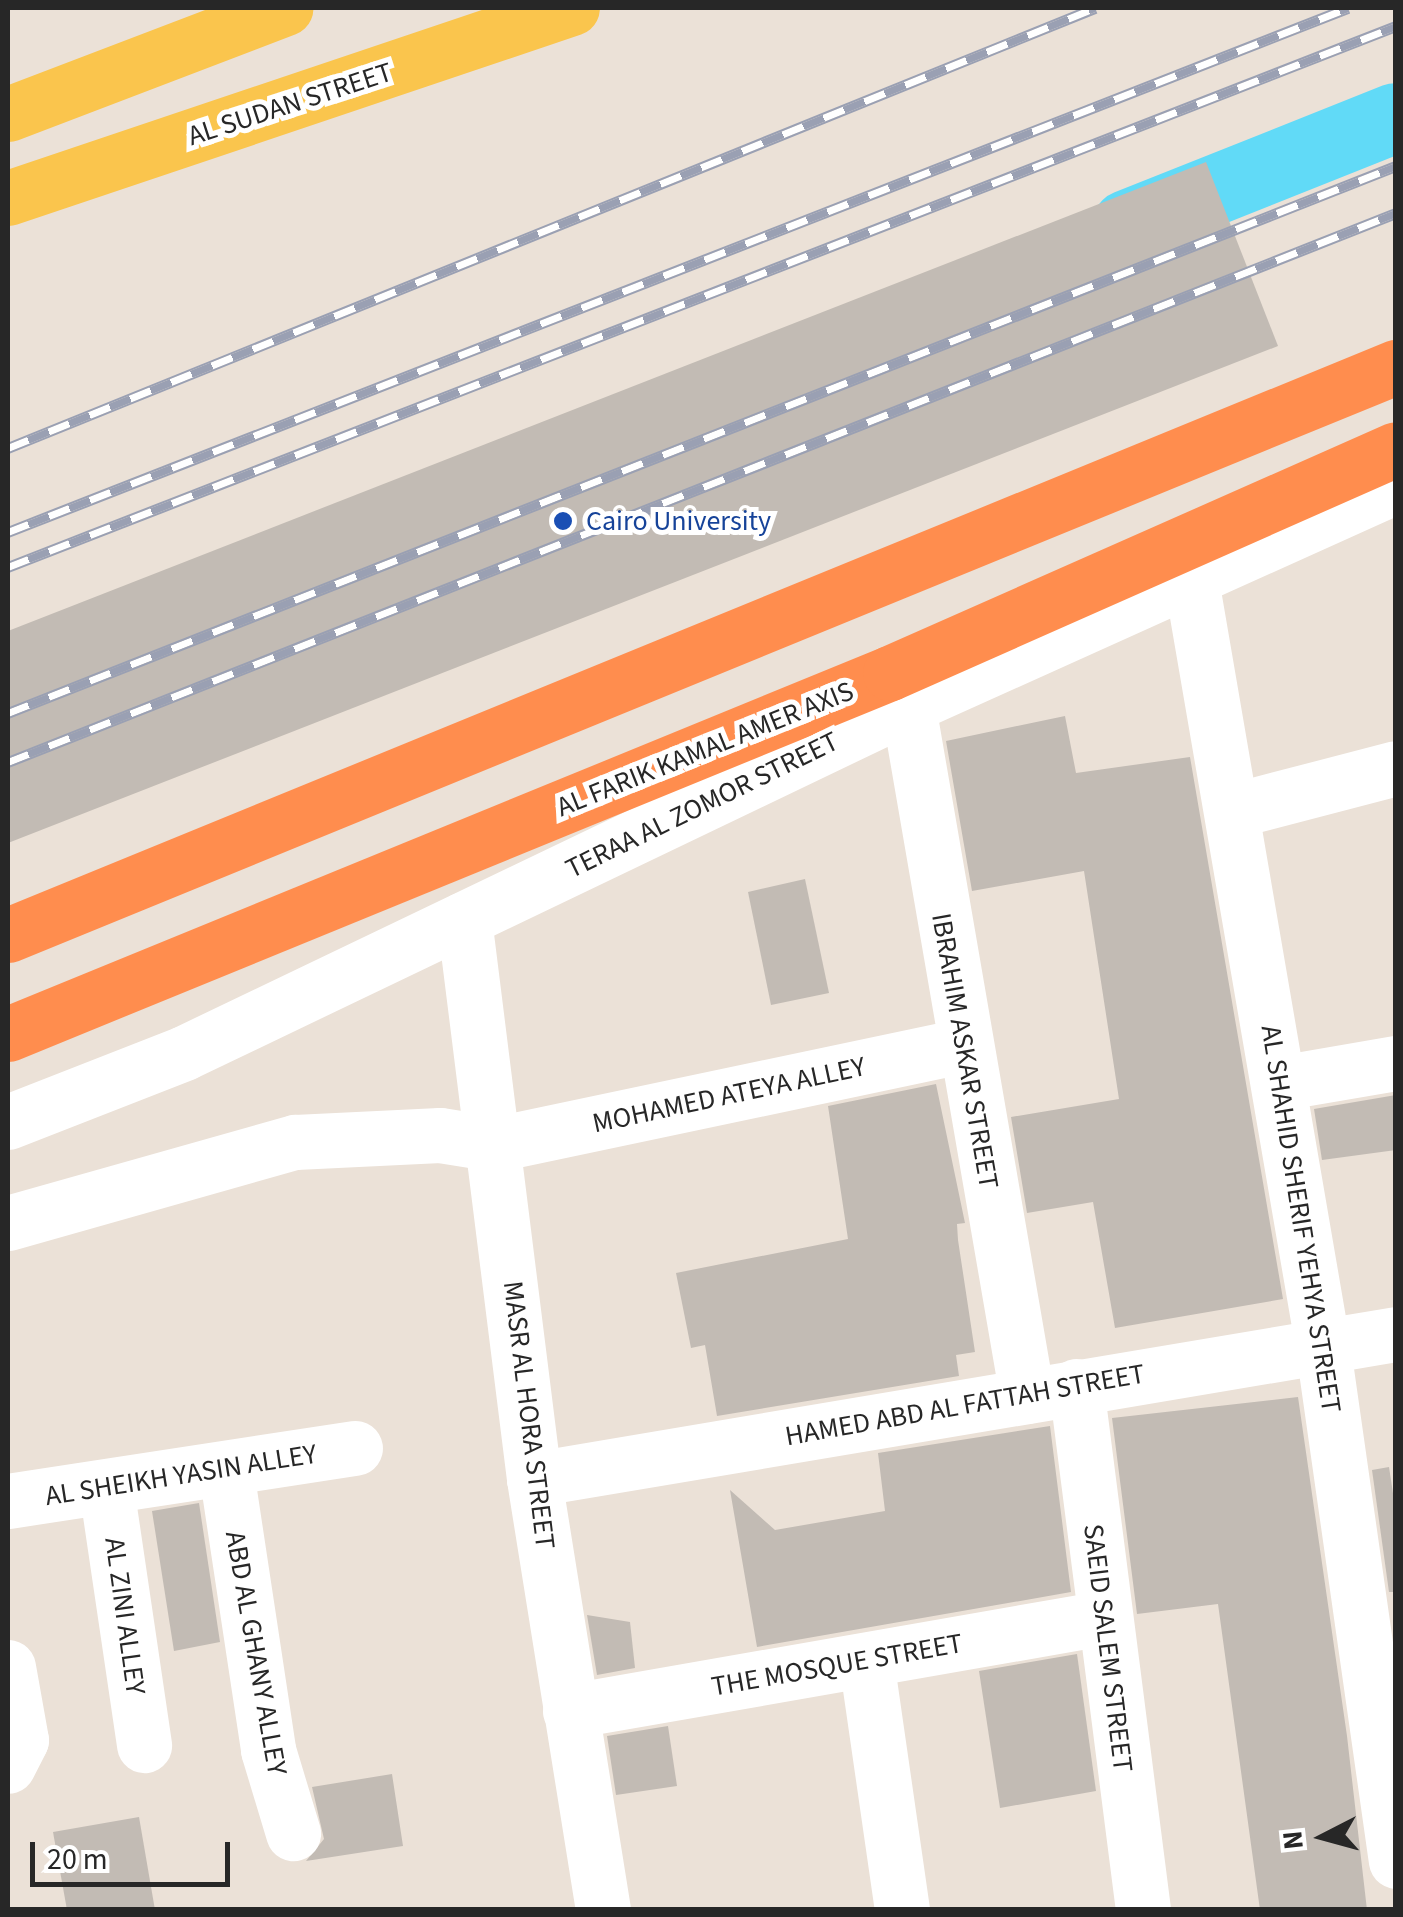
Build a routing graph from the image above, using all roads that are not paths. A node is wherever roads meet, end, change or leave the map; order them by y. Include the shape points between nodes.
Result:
1 (285, 8) edge
2 (572, 8) edge
3 (8, 114) edge
4 (8, 198) edge
5 (1396, 367) edge
6 (1396, 449) edge
7 (1396, 486) edge
8 (1191, 580) junction
9 (908, 706) junction
10 (1396, 768) edge
11 (1235, 810) junction
12 (464, 919) junction
13 (8, 935) edge
14 (8, 1034) edge
15 (962, 1046) junction
16 (1396, 1063) edge
17 (1279, 1083) junction
18 (8, 1122) edge
19 (496, 1144) junction
20 (8, 1222) edge
21 (1396, 1334) edge
22 (1322, 1342) junction
23 (1052, 1391) junction
24 (355, 1448) dead end
25 (226, 1471) junction
26 (534, 1479) junction
27 (106, 1488) junction
28 (8, 1501) edge
29 (1103, 1618) junction
30 (1380, 1646) edge
31 (866, 1660) junction
32 (8, 1667) edge
33 (570, 1711) junction
34 (144, 1745) dead end
35 (8, 1766) edge
36 (293, 1833) dead end
37 (1396, 1861) edge
38 (603, 1910) edge
39 (902, 1910) edge
40 (1143, 1910) edge

1 - 3 main road
2 - 4 main road, AL SUDAN STREET
5 - 13 highway
6 - 14 highway, AL FARIK KAMAL AMER AXIS via 890,673
7 - 8 street, TERAA AL ZOMOR STREET
8 - 9 street, TERAA AL ZOMOR STREET
8 - 11 street, AL SHAHID SHERIF YEHYA STREET
9 - 12 street, TERAA AL ZOMOR STREET
9 - 15 street, IBRAHIM ASKAR STREET
10 - 11 street
11 - 17 street, AL SHAHID SHERIF YEHYA STREET
12 - 18 street, TERAA AL ZOMOR STREET via 184,1053
12 - 19 street, MASR AL HORA STREET
15 - 19 street, MOHAMED ATEYA ALLEY
15 - 23 street, IBRAHIM ASKAR STREET
16 - 17 street
17 - 22 street, AL SHAHID SHERIF YEHYA STREET
19 - 20 street via 440,1135 295,1142
19 - 26 street, MASR AL HORA STREET
21 - 22 street, HAMED ABD AL FATTAH STREET
22 - 23 street, HAMED ABD AL FATTAH STREET
22 - 30 street, AL SHAHID SHERIF YEHYA STREET
23 - 26 street, HAMED ABD AL FATTAH STREET
23 - 29 street, SAEID SALEM STREET
24 - 25 street, AL SHEIKH YASIN ALLEY
25 - 27 street, AL SHEIKH YASIN ALLEY
25 - 36 street, ABD AL GHANY ALLEY via 268,1750
26 - 33 street, MASR AL HORA STREET
27 - 28 street, AL SHEIKH YASIN ALLEY
27 - 34 street, AL ZINI ALLEY
29 - 31 street, THE MOSQUE STREET
29 - 40 street, SAEID SALEM STREET
30 - 37 street, AL SHAHID SHERIF YEHYA STREET
31 - 33 street, THE MOSQUE STREET
31 - 39 street
32 - 35 street via 21,1740
33 - 38 street, MASR AL HORA STREET

